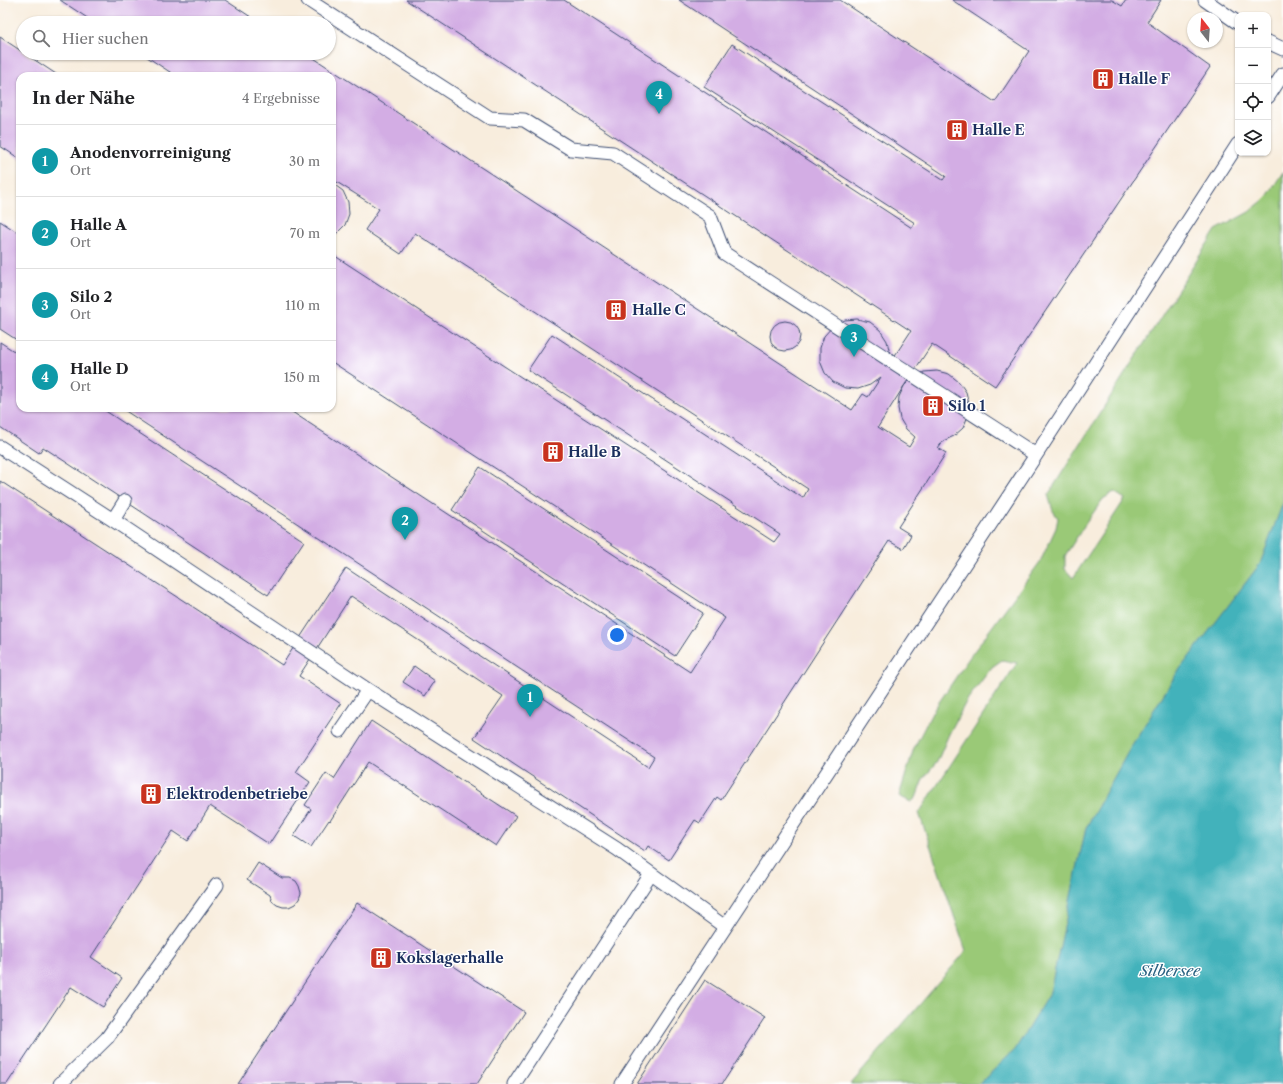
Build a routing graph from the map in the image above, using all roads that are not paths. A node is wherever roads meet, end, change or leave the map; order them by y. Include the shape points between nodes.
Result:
1 (308, 0) edge
2 (1205, 0) edge
3 (333, 16) edge
4 (336, 18) edge
5 (1235, 21) edge
6 (1271, 44) edge
7 (1283, 50) edge
8 (1283, 74) edge
9 (1271, 92) edge
10 (1235, 149) edge
11 (0, 447) edge
12 (1036, 455) junction
13 (125, 501) dead end
14 (113, 520) junction
15 (368, 690) junction
16 (340, 731) dead end
17 (651, 874) junction
18 (217, 885) dead end
19 (725, 927) junction
20 (60, 1084) edge
21 (514, 1084) edge
22 (622, 1084) edge

1 - 3 lane
2 - 5 lane
4 - 12 lane via 490,118 524,120 571,149 613,153 710,216 724,253
6 - 7 lane
8 - 9 lane
10 - 12 lane
11 - 14 lane
12 - 19 lane
13 - 14 lane
14 - 15 lane
15 - 16 lane
15 - 17 lane via 617,849
17 - 19 lane
17 - 21 lane
18 - 20 lane via 107,1038
19 - 22 lane

